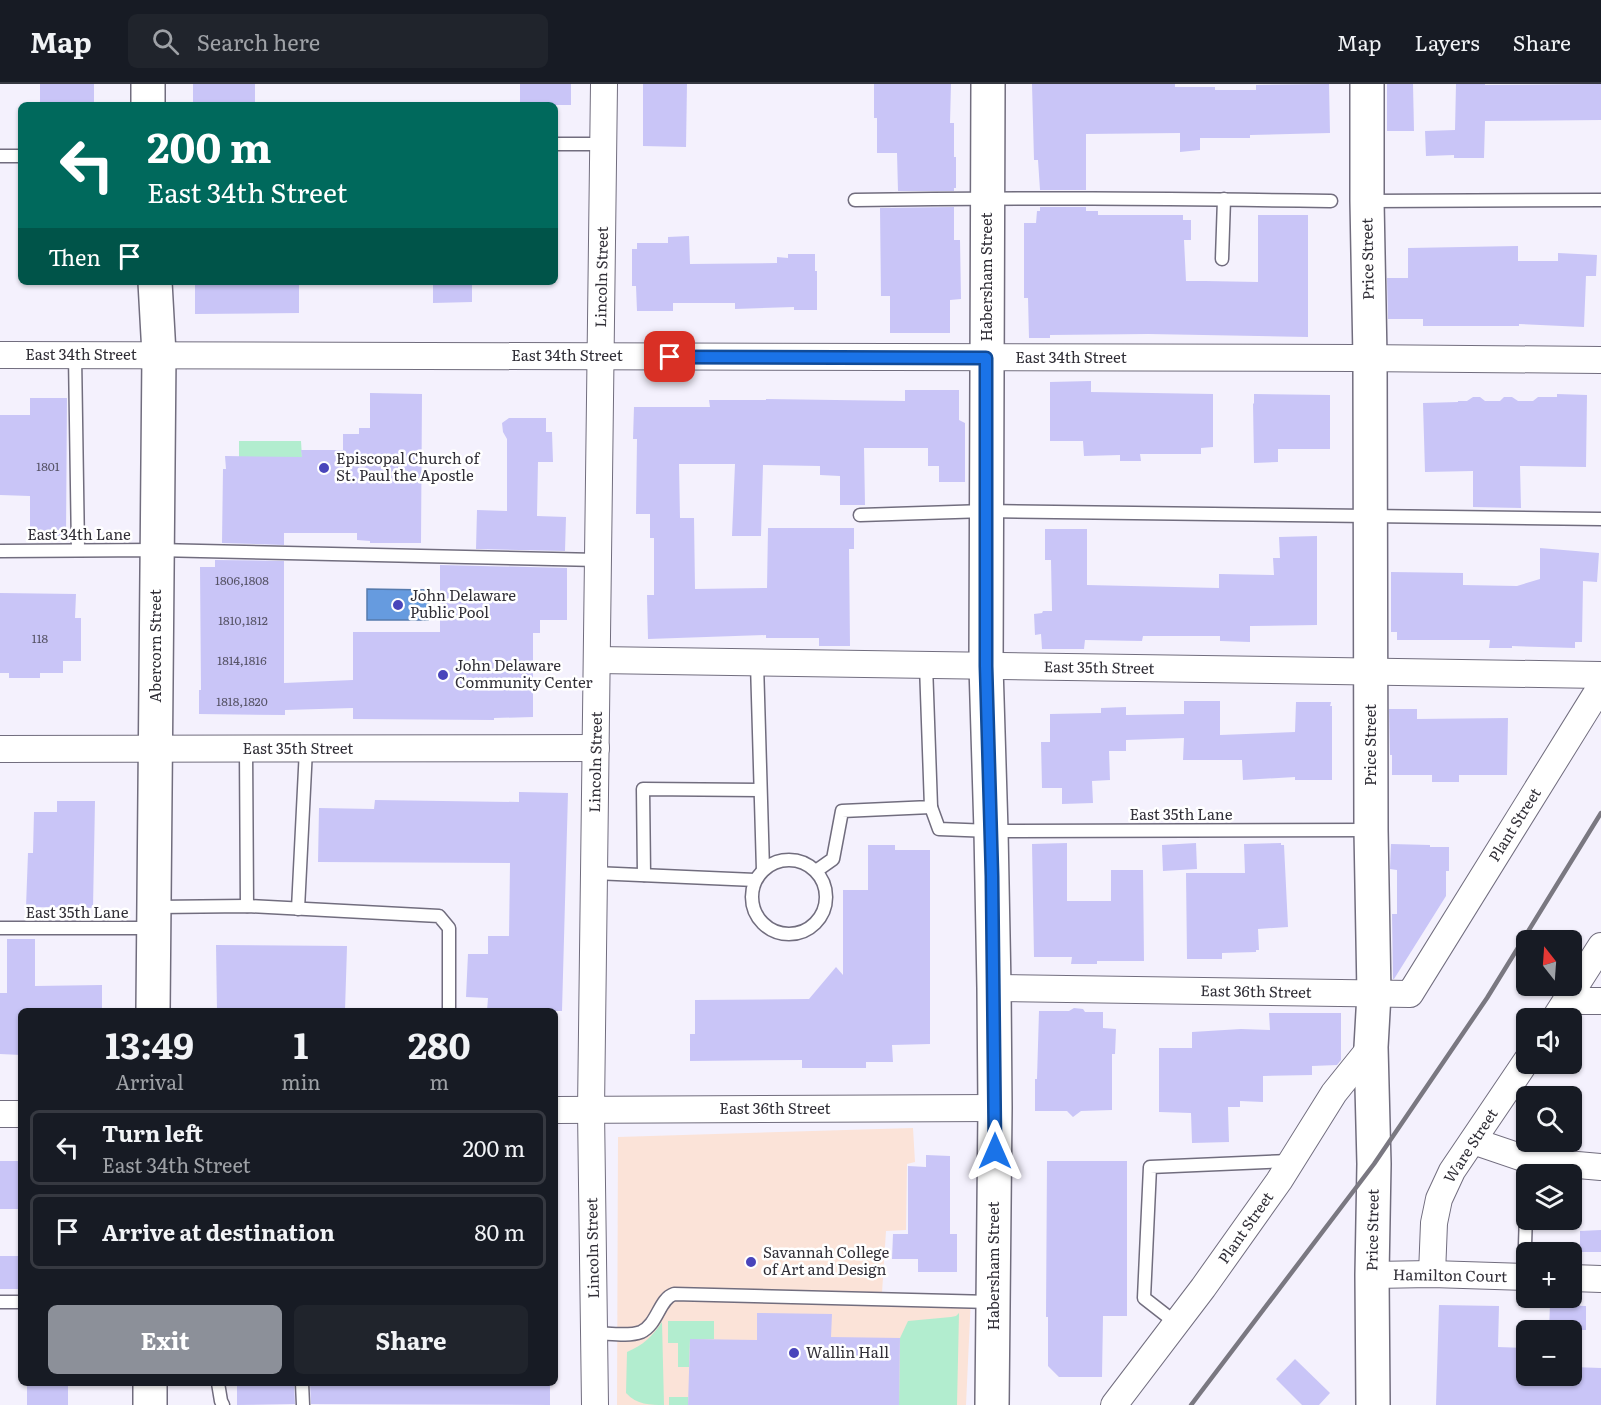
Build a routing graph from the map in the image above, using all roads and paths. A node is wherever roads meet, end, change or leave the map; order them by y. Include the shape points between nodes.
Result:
1 (148, 84) edge
2 (604, 84) edge
3 (988, 84) edge
4 (1367, 84) edge
5 (148, 102) edge
6 (558, 144) edge
7 (604, 144) junction
8 (0, 156) edge
9 (18, 156) edge
10 (987, 198) junction
11 (855, 200) dead end
12 (1224, 200) junction
13 (1601, 200) edge
14 (1331, 201) dead end
15 (1367, 201) junction
16 (1222, 259) dead end
17 (155, 285) edge
18 (159, 354) junction
19 (0, 355) edge
20 (75, 355) junction
21 (601, 356) junction
22 (986, 358) junction
23 (1370, 358) junction
24 (1601, 360) edge
25 (986, 511) junction
26 (860, 515) dead end
27 (1371, 516) junction
28 (1601, 519) edge
29 (0, 550) edge
30 (78, 550) junction
31 (157, 550) junction
32 (598, 560) junction
33 (597, 660) junction
34 (757, 663) junction
35 (926, 665) junction
36 (986, 666) junction
37 (1371, 671) junction
38 (1601, 675) edge
39 (1601, 686) edge
40 (596, 748) junction
41 (0, 749) edge
42 (156, 749) junction
43 (246, 749) junction
44 (306, 749) junction
45 (760, 790) junction
46 (931, 807) junction
47 (1371, 830) junction
48 (991, 831) junction
49 (816, 871) junction
50 (594, 873) junction
51 (644, 875) junction
52 (759, 875) junction
53 (247, 906) junction
54 (298, 909) junction
55 (154, 917) junction
56 (0, 928) edge
57 (1601, 946) edge
58 (994, 988) junction
59 (1374, 994) junction
60 (1410, 994) joint
61 (1601, 1001) edge
62 (153, 1008) edge
63 (449, 1008) edge
64 (1562, 1008) edge
65 (1570, 1008) edge
66 (1371, 1047) junction
67 (1518, 1074) edge
68 (995, 1108) junction
69 (558, 1110) edge
70 (591, 1110) junction
71 (0, 1114) edge
72 (18, 1114) edge
73 (1473, 1140) junction
74 (1291, 1161) junction
75 (1516, 1164) edge
76 (1601, 1167) edge
77 (1582, 1169) edge
78 (1432, 1274) junction
79 (1372, 1275) junction
80 (1516, 1277) edge
81 (1582, 1279) edge
82 (1601, 1280) edge
83 (0, 1302) edge
84 (18, 1302) edge
85 (994, 1302) junction
86 (1176, 1323) junction
87 (594, 1333) junction
88 (150, 1386) edge
89 (218, 1386) edge
90 (302, 1386) edge
91 (150, 1405) edge
92 (223, 1405) edge
93 (303, 1405) edge
94 (595, 1405) edge
95 (992, 1405) edge
96 (1114, 1405) edge
97 (1373, 1405) edge

1 - 5 main road
2 - 7 street, Lincoln Street
3 - 10 main road, Habersham Street
4 - 15 main road, Price Street
6 - 7 lane
7 - 21 street, Lincoln Street
8 - 9 lane
10 - 11 lane
10 - 12 lane
10 - 22 main road, Habersham Street
12 - 14 lane
12 - 16 lane
13 - 15 lane
15 - 23 main road, Price Street
17 - 18 main road, Abercorn Street
18 - 20 street, East 34th Street
18 - 21 street, East 34th Street
18 - 31 main road, Abercorn Street
19 - 20 street, East 34th Street
20 - 30 lane
21 - 22 street, East 34th Street
21 - 32 street, Lincoln Street
22 - 23 street, East 34th Street
22 - 25 main road, Habersham Street
23 - 24 street, East 34th Street
23 - 27 main road, Price Street
25 - 26 lane
25 - 27 lane
25 - 36 main road, Habersham Street
27 - 28 lane
27 - 37 main road, Price Street
29 - 30 lane, East 34th Lane
30 - 31 lane, East 34th Lane
31 - 32 lane, East 34th Lane
31 - 42 main road, Abercorn Street
32 - 33 street, Lincoln Street
33 - 34 street, East 35th Street
33 - 40 street, Lincoln Street
34 - 35 street, East 35th Street
34 - 45 lane
35 - 36 street, East 35th Street
35 - 46 lane
36 - 37 street, East 35th Street
36 - 48 main road, Habersham Street
37 - 38 street, East 35th Street
37 - 47 main road, Price Street
39 - 60 street, Plant Street
40 - 44 street, East 35th Street
40 - 50 street, Lincoln Street
41 - 42 street, East 35th Street
42 - 43 street, East 35th Street
42 - 55 main road, Abercorn Street
43 - 44 street, East 35th Street
43 - 53 lane
44 - 54 lane
45 - 51 lane via 643,789
45 - 52 lane
46 - 48 lane, East 35th Lane via 939,829
46 - 49 lane via 843,811 833,859
47 - 48 lane, East 35th Lane
47 - 59 main road, Price Street
48 - 58 main road, Habersham Street
49 - 52 lane via 795,860 784,860
49 - 52 lane via 826,892 821,916 813,926 789,935 776,933 756,917 751,893
50 - 51 lane
50 - 70 street, Lincoln Street
51 - 52 lane
53 - 54 lane, East 35th Lane
53 - 55 lane, East 35th Lane
54 - 63 lane, East 35th Lane via 439,916 449,928
55 - 56 lane, East 35th Lane
55 - 62 main road, Abercorn Street
57 - 64 street
58 - 59 street, East 36th Street
58 - 68 main road, Habersham Street
59 - 60 street, East 36th Street
59 - 66 main road, Price Street
61 - 65 street
66 - 74 street, Plant Street via 1334,1093
66 - 79 main road, Price Street
67 - 73 street, Ware Street
68 - 70 street, East 36th Street
68 - 85 main road, Habersham Street
69 - 70 street, East 36th Street
70 - 87 street, Lincoln Street
71 - 72 street
73 - 75 street
73 - 78 street, Ware Street via 1438,1199
74 - 86 street, Plant Street
74 - 86 lane via 1150,1167 1144,1298
76 - 77 street
78 - 79 street, Hamilton Court
78 - 80 street, Hamilton Court
79 - 97 main road, Price Street
81 - 82 street
83 - 84 lane
85 - 87 lane via 674,1294 641,1332
85 - 95 main road, Habersham Street
86 - 96 street, Plant Street
87 - 94 street, Lincoln Street
88 - 91 main road
89 - 92 lane
90 - 93 lane

